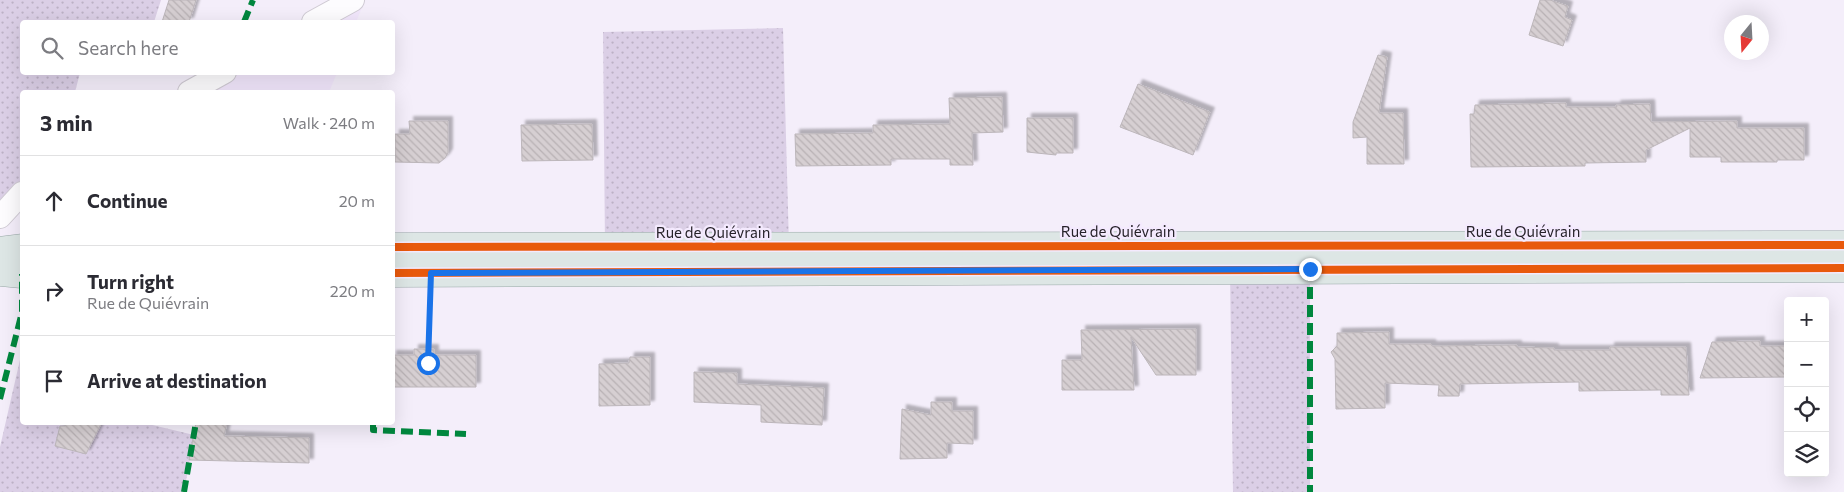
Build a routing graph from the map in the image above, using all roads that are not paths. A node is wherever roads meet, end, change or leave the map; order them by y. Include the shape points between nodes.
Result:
1 (353, 0) edge
2 (318, 20) edge
3 (220, 75) edge
4 (193, 90) edge
5 (20, 195) edge
6 (0, 217) edge
7 (1844, 245) edge
8 (395, 247) edge
9 (20, 248) edge
10 (0, 251) edge
11 (1844, 268) edge
12 (0, 272) edge
13 (395, 273) edge
14 (20, 274) edge

1 - 2 street
3 - 4 street
5 - 6 street
7 - 8 main road, Rue de Quiévrain
9 - 10 main road
11 - 13 main road
12 - 14 main road

